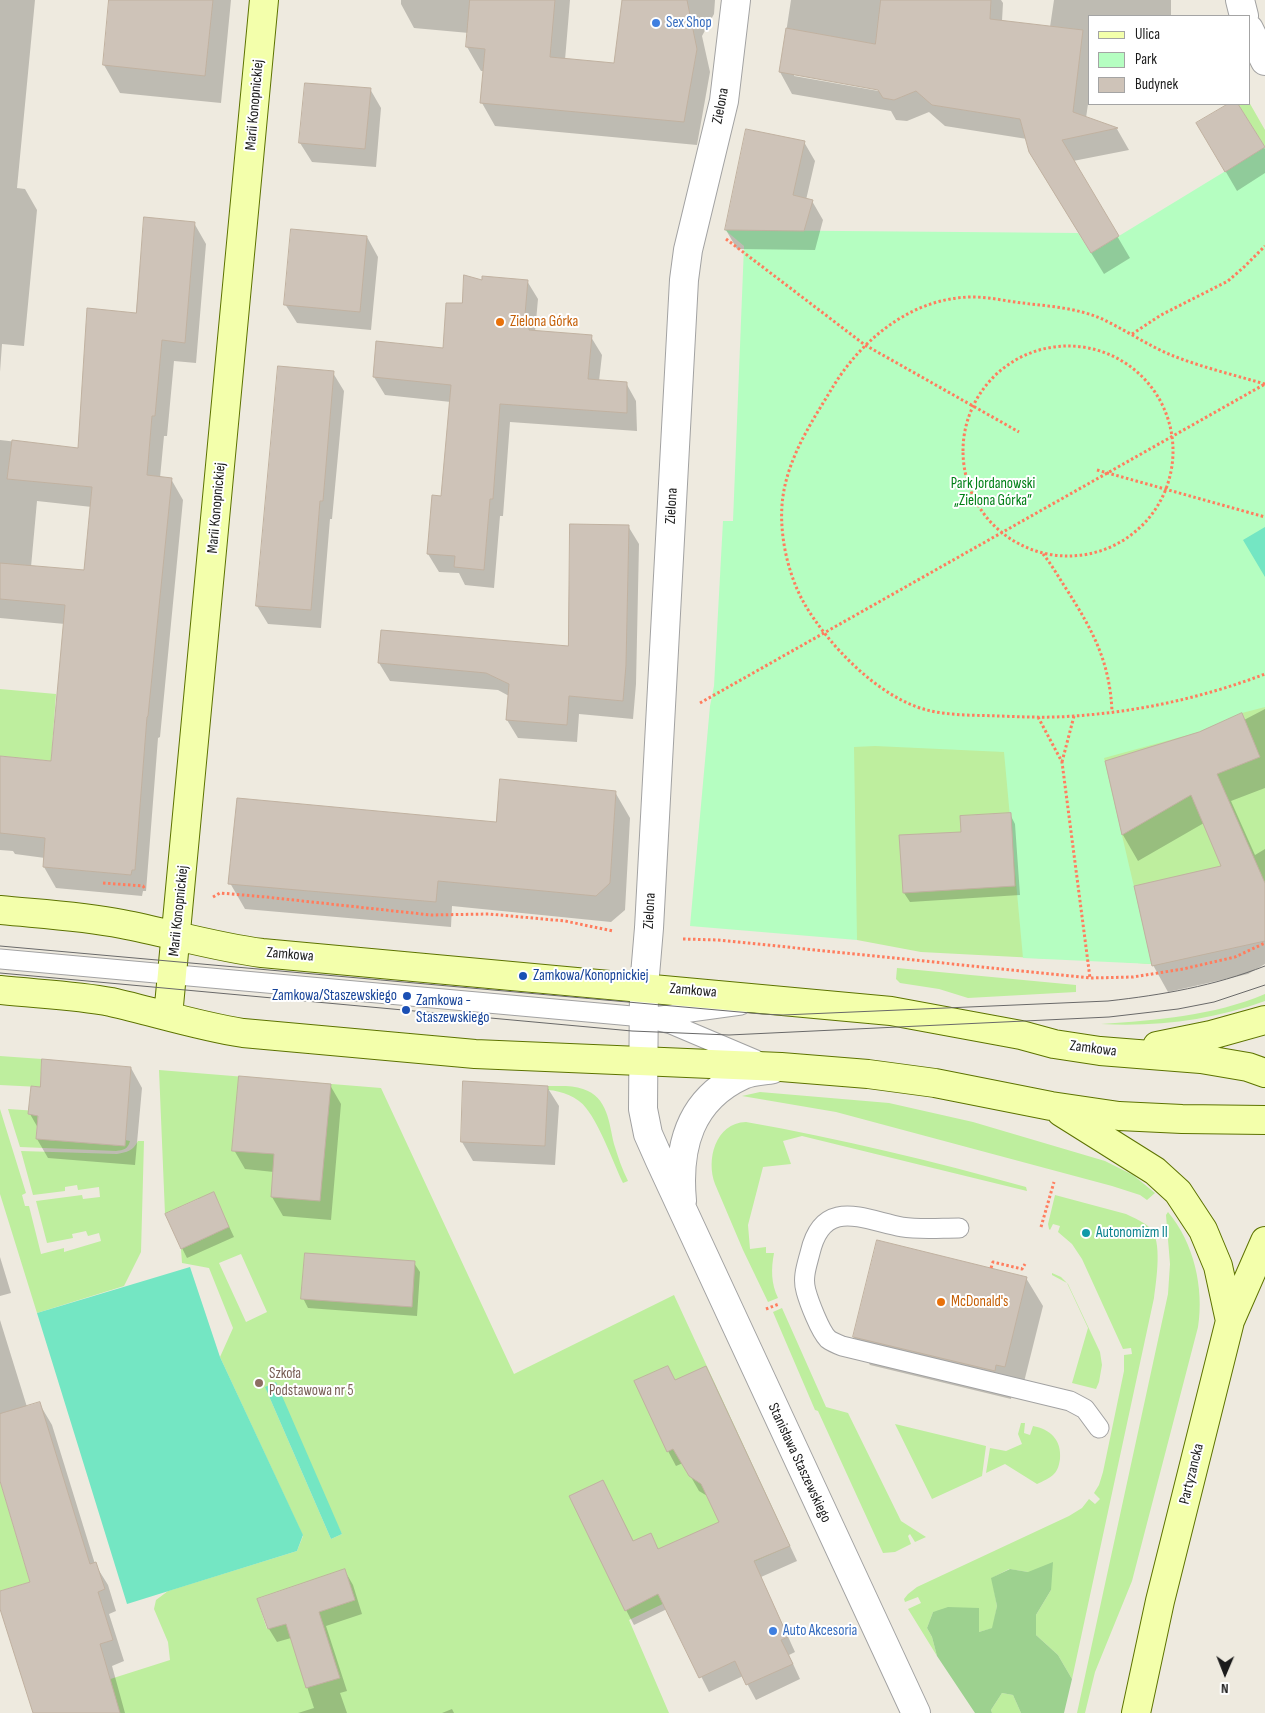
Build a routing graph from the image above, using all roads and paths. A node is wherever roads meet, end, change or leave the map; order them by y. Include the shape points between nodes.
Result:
1 (264, 0) edge
2 (736, 0) edge
3 (1240, 0) edge
4 (1244, 15) edge
5 (1250, 31) edge
6 (1265, 61) edge
7 (725, 238) dead end
8 (1265, 246) edge
9 (1132, 334) junction
10 (865, 345) junction
11 (1265, 384) edge
12 (972, 405) junction
13 (1019, 432) dead end
14 (1172, 437) junction
15 (1097, 470) dead end
16 (1109, 473) junction
17 (1166, 488) junction
18 (1265, 516) edge
19 (1001, 534) junction
20 (1043, 553) junction
21 (825, 632) junction
22 (1265, 674) edge
23 (700, 703) dead end
24 (1112, 712) junction
25 (1074, 716) junction
26 (1038, 717) junction
27 (1062, 762) junction
28 (220, 893) dead end
29 (0, 910) edge
30 (615, 931) dead end
31 (176, 936) junction
32 (678, 938) dead end
33 (1265, 943) edge
34 (0, 960) edge
35 (172, 975) junction
36 (1090, 978) junction
37 (644, 987) junction
38 (0, 990) edge
39 (799, 1001) junction
40 (168, 1016) junction
41 (643, 1018) junction
42 (1265, 1020) edge
43 (1100, 1051) junction
44 (643, 1061) junction
45 (781, 1067) junction
46 (1265, 1073) edge
47 (1051, 1106) junction
48 (1265, 1120) edge
49 (1054, 1182) dead end
50 (683, 1213) junction
51 (1041, 1227) dead end
52 (960, 1228) dead end
53 (1265, 1241) edge
54 (1024, 1264) dead end
55 (991, 1268) dead end
56 (780, 1304) dead end
57 (771, 1308) dead end
58 (1230, 1321) junction
59 (1099, 1428) dead end
60 (916, 1713) edge
61 (1136, 1713) edge

1 - 31 street, Marii Konopnickiej
2 - 37 street, Zielona via 724,101 688,250 684,280
3 - 4 street
5 - 6 street
7 - 10 path
8 - 9 path via 1228,281 1161,315
9 - 10 path via 1097,317 1070,309 974,297 944,300 916,309
9 - 11 path via 1194,364
10 - 12 path
10 - 21 path via 838,379 806,432 787,475 782,499 785,547 792,575 804,602
11 - 14 path
12 - 13 path
12 - 14 path via 997,374 1013,362 1057,346 1081,345 1103,350 1124,361 1153,386 1170,420
12 - 19 path via 963,436 965,476 972,496
14 - 16 path
14 - 17 path via 1171,472
15 - 16 path
16 - 17 path
16 - 19 path
17 - 18 path
17 - 20 path via 1158,506 1142,526 1122,542 1101,552 1079,556
19 - 20 path via 1017,544
19 - 21 path
20 - 24 path via 1096,640 1107,669
21 - 23 path
21 - 26 path via 877,686 898,699 926,710 957,714
22 - 24 path via 1182,699
24 - 25 path
25 - 26 path
25 - 27 path
26 - 27 path
27 - 36 path
28 - 30 path via 430,915 489,914 565,921
29 - 31 street, Zamkowa via 89,918
31 - 35 street, Marii Konopnickiej
31 - 37 street, Zamkowa via 262,953
32 - 36 path
33 - 36 path via 1235,957 1183,969 1133,977
34 - 35 lane
35 - 40 street, Marii Konopnickiej
35 - 41 lane
37 - 39 street, Zamkowa
37 - 41 street, Zielona
38 - 40 street via 81,997
39 - 41 lane via 763,1002
39 - 43 street, Zamkowa via 891,1011
40 - 44 street via 243,1033 475,1054
41 - 44 street, Stanisława Staszewskiego
41 - 45 lane via 671,1024 750,1058
42 - 43 street via 1170,1044
43 - 46 street, Zamkowa via 1201,1058
44 - 45 street
44 - 50 street, Stanisława Staszewskiego via 643,1109 648,1134
45 - 47 street via 935,1083
45 - 50 street, Stanisława Staszewskiego via 744,1075 720,1089 693,1120 682,1160
47 - 48 street via 1119,1116
47 - 58 street via 1155,1171 1178,1192 1203,1230 1214,1257
49 - 51 path
50 - 60 street, Stanisława Staszewskiego
52 - 59 lane via 904,1228 855,1216 828,1222 812,1242 804,1282 822,1331 827,1338 842,1346 1070,1401 1084,1409
53 - 58 street, Partyzancka
54 - 55 path via 1022,1269 993,1262
56 - 57 path
58 - 61 street, Partyzancka via 1160,1601

